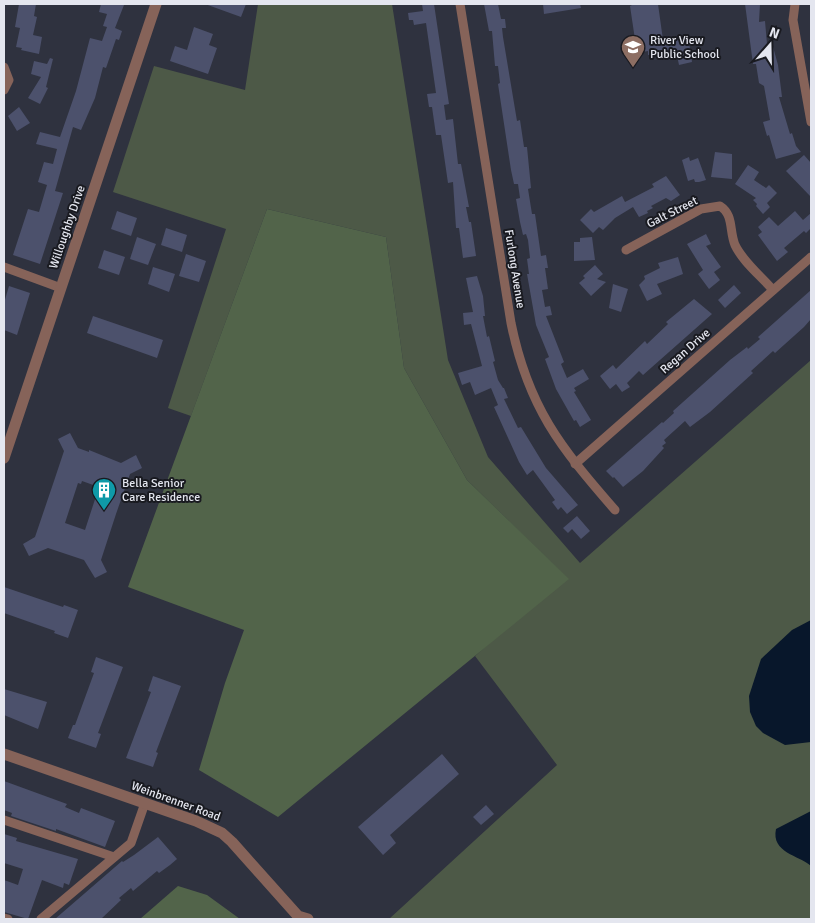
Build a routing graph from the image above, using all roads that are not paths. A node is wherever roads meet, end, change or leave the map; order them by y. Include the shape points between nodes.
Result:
1 (156, 4) edge
2 (460, 4) edge
3 (794, 4) edge
4 (4, 67) edge
5 (4, 90) edge
6 (811, 122) edge
7 (626, 250) dead end
8 (811, 257) edge
9 (4, 267) edge
10 (61, 288) junction
11 (773, 290) junction
12 (4, 458) edge
13 (575, 464) junction
14 (615, 510) dead end
15 (4, 754) edge
16 (146, 803) junction
17 (4, 820) edge
18 (114, 857) junction
19 (4, 918) edge
20 (8, 919) edge
21 (41, 919) edge
22 (308, 919) edge

1 - 10 street, Willoughby Drive
2 - 13 street, Furlong Avenue via 514,342 534,398
3 - 6 street via 792,20
4 - 5 street via 9,80
7 - 11 street, Galt Street via 701,209 720,206 730,217 740,253
8 - 11 street, Regan Drive
9 - 10 street
10 - 12 street, Willoughby Drive
11 - 13 street, Regan Drive
13 - 14 street, Furlong Avenue
15 - 16 street, Weinbrenner Road
16 - 18 street via 133,840
16 - 22 street, Weinbrenner Road via 222,833 298,916
17 - 18 street
18 - 21 street
19 - 20 street

